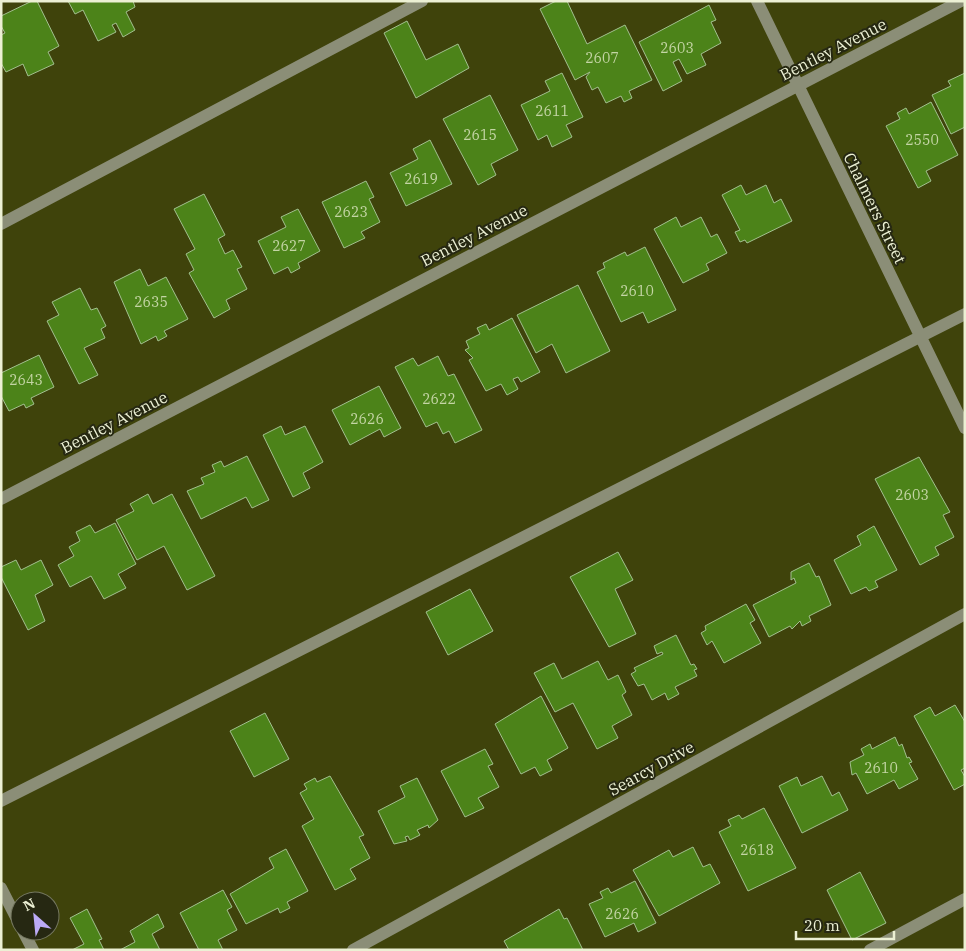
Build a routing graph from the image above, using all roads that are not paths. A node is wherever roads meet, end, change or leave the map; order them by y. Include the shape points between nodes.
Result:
1 (422, 1) edge
2 (757, 1) edge
3 (961, 1) edge
4 (799, 85) junction
5 (1, 224) edge
6 (965, 314) edge
7 (920, 338) junction
8 (965, 428) edge
9 (1, 499) edge
10 (965, 614) edge
11 (1, 802) edge
12 (1, 888) edge
13 (965, 899) edge
14 (10, 906) edge
15 (353, 950) edge
16 (870, 950) edge

1 - 5 street
2 - 4 street, Chalmers Street
3 - 4 street, Bentley Avenue
4 - 7 street, Chalmers Street
4 - 9 street, Bentley Avenue
6 - 7 street
7 - 8 street, Chalmers Street
7 - 11 street
10 - 15 street, Searcy Drive
12 - 14 street
13 - 16 street

